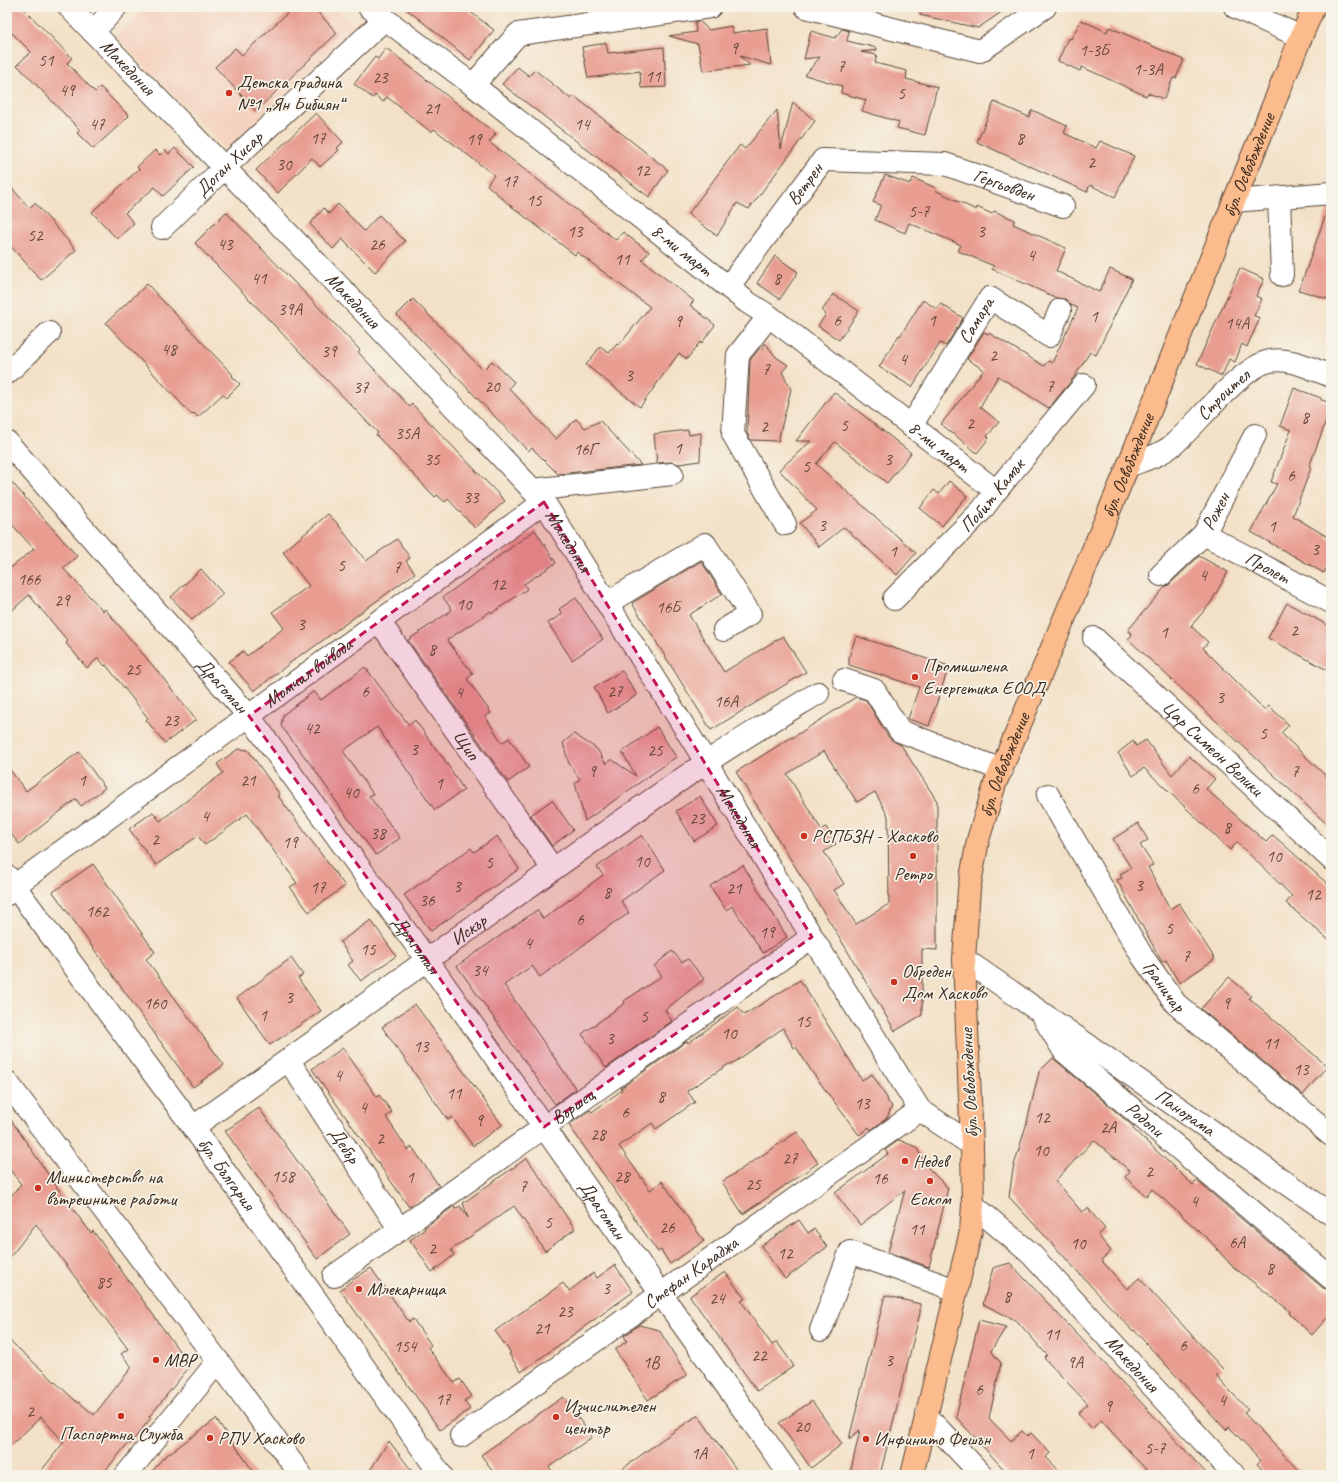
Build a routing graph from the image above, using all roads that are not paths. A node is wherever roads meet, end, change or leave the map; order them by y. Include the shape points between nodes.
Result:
1 (69, 7) edge
2 (116, 7) edge
3 (710, 7) edge
4 (806, 7) edge
5 (1045, 7) edge
6 (1236, 7) edge
7 (1314, 7) edge
8 (377, 13) edge
9 (93, 32) junction
10 (1301, 37) junction
11 (473, 85) junction
12 (945, 164) joint
13 (225, 167) junction
14 (1331, 193) edge
15 (1279, 198) junction
16 (1234, 201) junction
17 (1063, 206) dead end
18 (162, 228) dead end
19 (1282, 275) dead end
20 (729, 286) junction
21 (1060, 310) dead end
22 (769, 316) junction
23 (49, 333) dead end
24 (7, 373) edge
25 (1331, 376) edge
26 (1084, 385) dead end
27 (910, 426) junction
28 (1255, 435) dead end
29 (7, 442) edge
30 (1128, 466) junction
31 (672, 474) dead end
32 (996, 491) junction
33 (538, 496) junction
34 (784, 524) dead end
35 (1204, 534) junction
36 (1161, 575) dead end
37 (894, 599) dead end
38 (1331, 602) edge
39 (607, 603) junction
40 (379, 621) junction
41 (724, 630) dead end
42 (1094, 638) dead end
43 (844, 680) dead end
44 (818, 693) dead end
45 (249, 716) junction
46 (706, 762) junction
47 (1002, 770) junction
48 (1048, 795) dead end
49 (1331, 859) edge
50 (553, 869) junction
51 (9, 886) edge
52 (812, 937) junction
53 (964, 959) junction
54 (427, 960) junction
55 (1039, 1012) junction
56 (289, 1061) junction
57 (7, 1082) edge
58 (920, 1110) junction
59 (1328, 1126) edge
60 (193, 1127) junction
61 (544, 1127) junction
62 (972, 1144) junction
63 (973, 1205) junction
64 (1331, 1214) edge
65 (400, 1230) junction
66 (334, 1276) dead end
67 (1331, 1278) edge
68 (956, 1290) junction
69 (661, 1294) junction
70 (821, 1330) dead end
71 (218, 1361) junction
72 (926, 1414) junction
73 (461, 1436) dead end
74 (975, 1468) edge
75 (126, 1475) edge
76 (301, 1475) edge
77 (441, 1475) edge
78 (790, 1475) edge
79 (912, 1475) edge
80 (1234, 1475) edge

1 - 9 street, Македония
2 - 9 street
3 - 11 street via 518,34
4 - 5 street via 980,51
6 - 10 street
7 - 10 main road, бул. Освобождение
8 - 11 street, 8-ми март
8 - 13 street, Доган Хисар
9 - 13 street, Македония
10 - 16 main road, бул. Освобождение
11 - 20 street, 8-ми март
12 - 17 street, Гергьовден
12 - 20 street, Ветрен via 823,160
13 - 18 street, Доган Хисар
13 - 33 street, Македония
14 - 15 street
15 - 16 street
15 - 19 street
16 - 30 main road, бул. Освобождение
20 - 22 street, 8-ми март
21 - 27 street, Самара via 1049,336 990,298
22 - 27 street, 8-ми март
22 - 34 street via 738,355 733,434
23 - 24 street
25 - 30 street, Строител via 1287,360 1270,361 1256,366 1233,385 1173,446
26 - 32 street, Побит Камък
27 - 32 street, 8-ми март
28 - 35 street, Рожен
29 - 45 street, Драгоман
30 - 47 main road, бул. Освобождение
31 - 33 street
32 - 37 street, Побит Камък via 982,510
33 - 39 street, Македония
33 - 40 street, Момчил войвода
35 - 36 street, Рожен
35 - 38 street, Пролет
39 - 41 street via 705,544 750,614
39 - 46 street, Македония
40 - 45 street, Момчил войвода
40 - 50 street, Щип
42 - 49 street, Цар Симеон Велики
43 - 47 street via 874,690 900,731
44 - 46 street, Искър
45 - 51 street, Момчил войвода
45 - 54 street, Драгоман
46 - 50 street, Искър
46 - 52 street, Македония
47 - 53 main road, бул. Освобождение via 995,784 978,840 969,889
48 - 59 street, Граничар via 1142,956 1176,1004
50 - 54 street, Искър
51 - 60 street, бул. България
52 - 58 street, Македония
52 - 61 street, Вършец
53 - 55 street, Родопи
53 - 62 main road, бул. Освобождение
54 - 56 street, Искър
54 - 61 street, Драгоман
55 - 64 street, Панорама
55 - 67 street, Родопи via 1064,1051
56 - 60 street, Искър
56 - 65 street, Дебър
57 - 71 street
58 - 62 street, Македония
58 - 69 street, Стефан Караджа
60 - 77 street, бул. България
61 - 65 street, Вършец
61 - 69 street, Драгоман
62 - 63 main road, бул. Освобождение
63 - 68 main road, бул. Освобождение via 971,1231
63 - 80 street, Македония via 1030,1253
65 - 66 street, Вършец
68 - 70 street via 850,1252
68 - 72 main road, бул. Освобождение
69 - 73 street, Стефан Караджа
69 - 78 street, Драгоман
71 - 75 street
71 - 76 street
72 - 74 street
72 - 79 main road, бул. Освобождение

